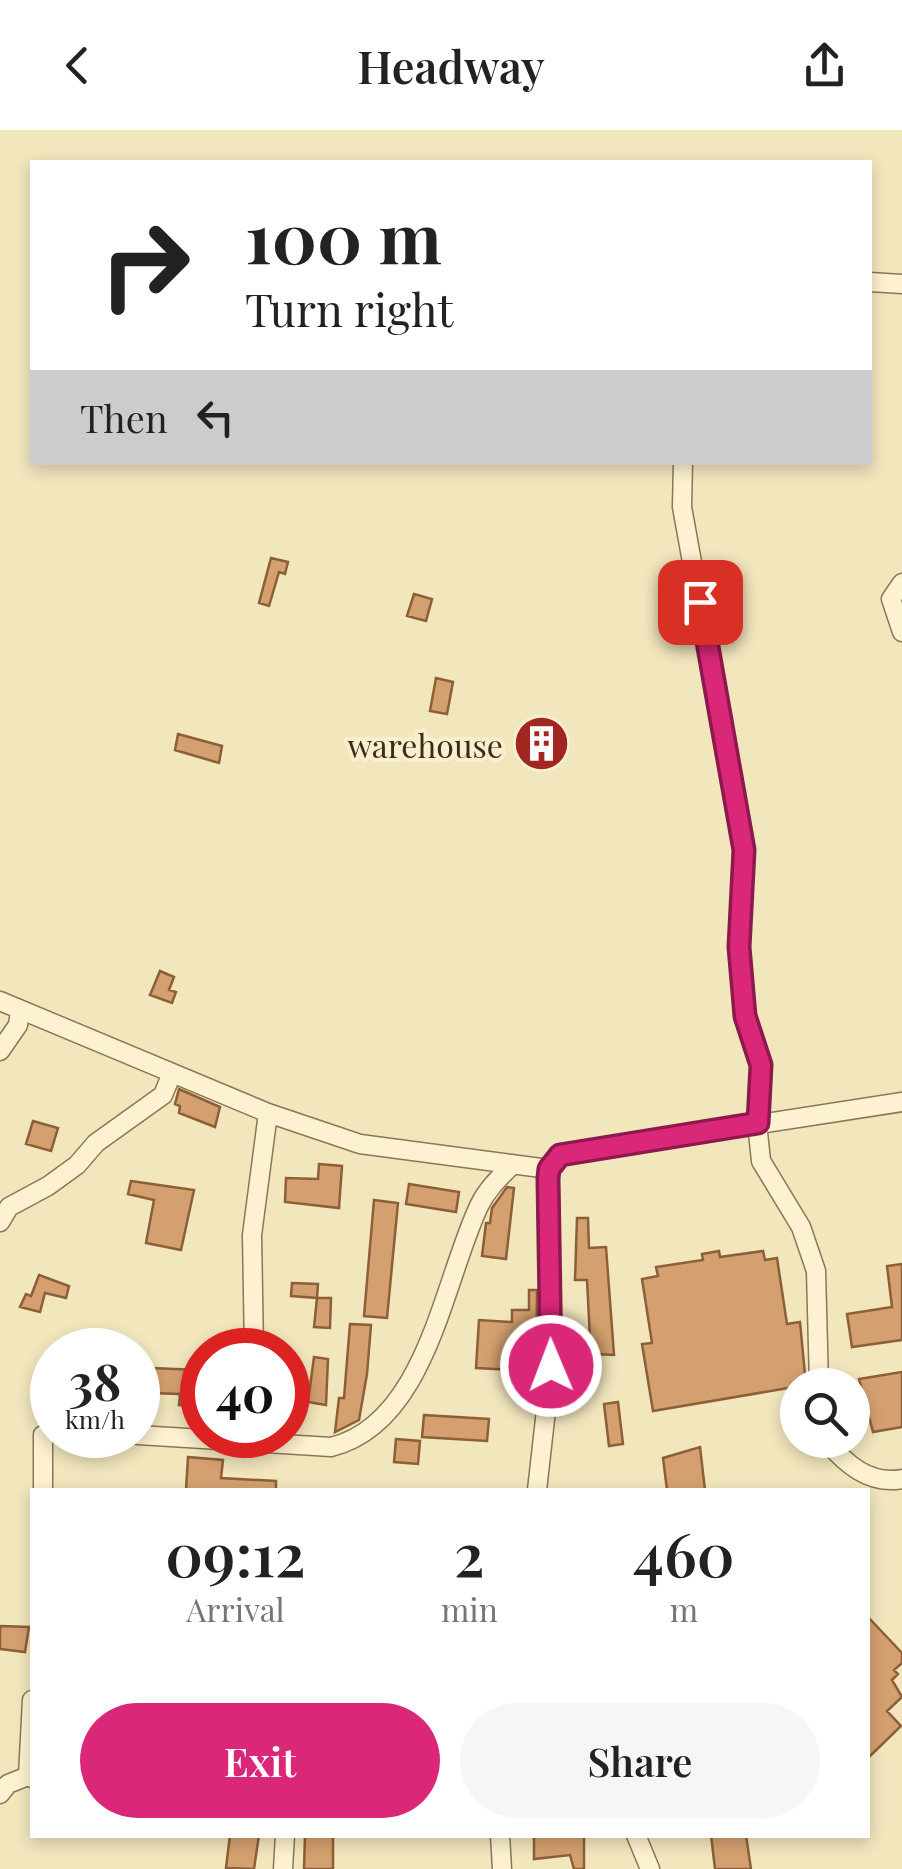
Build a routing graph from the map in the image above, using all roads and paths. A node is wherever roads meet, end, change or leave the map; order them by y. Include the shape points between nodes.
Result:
1 (872, 282) edge
2 (902, 284) edge
3 (683, 465) edge
4 (902, 583) edge
5 (902, 632) edge
6 (0, 1002) edge
7 (20, 1011) junction
8 (0, 1031) edge
9 (0, 1051) edge
10 (172, 1073) junction
11 (902, 1102) edge
12 (268, 1113) junction
13 (758, 1123) junction
14 (513, 1164) junction
15 (549, 1169) junction
16 (0, 1222) edge
17 (254, 1328) edge
18 (819, 1368) edge
19 (310, 1445) edge
20 (43, 1458) edge
21 (841, 1458) edge
22 (902, 1479) edge
23 (43, 1488) edge
24 (538, 1488) edge
25 (30, 1777) edge
26 (3, 1786) edge
27 (284, 1838) edge
28 (500, 1838) edge
29 (637, 1838) edge
30 (283, 1869) edge
31 (502, 1869) edge
32 (650, 1869) edge

1 - 2 street
3 - 13 street via 682,507 744,850 739,947 745,1016 761,1065
4 - 5 street via 891,599
6 - 7 street
7 - 8 street
7 - 9 street
7 - 10 street
10 - 12 street
10 - 16 street via 163,1095 96,1142 77,1165 10,1207
11 - 13 street
12 - 14 street via 360,1144
12 - 17 street via 252,1234
13 - 15 street via 560,1155
13 - 18 street via 761,1161 801,1227 816,1271
14 - 15 street
14 - 19 street via 478,1208 402,1398 348,1443
15 - 24 street via 551,1366
20 - 23 street
21 - 22 street via 886,1482
25 - 26 street
27 - 30 street
28 - 31 street
29 - 32 street

